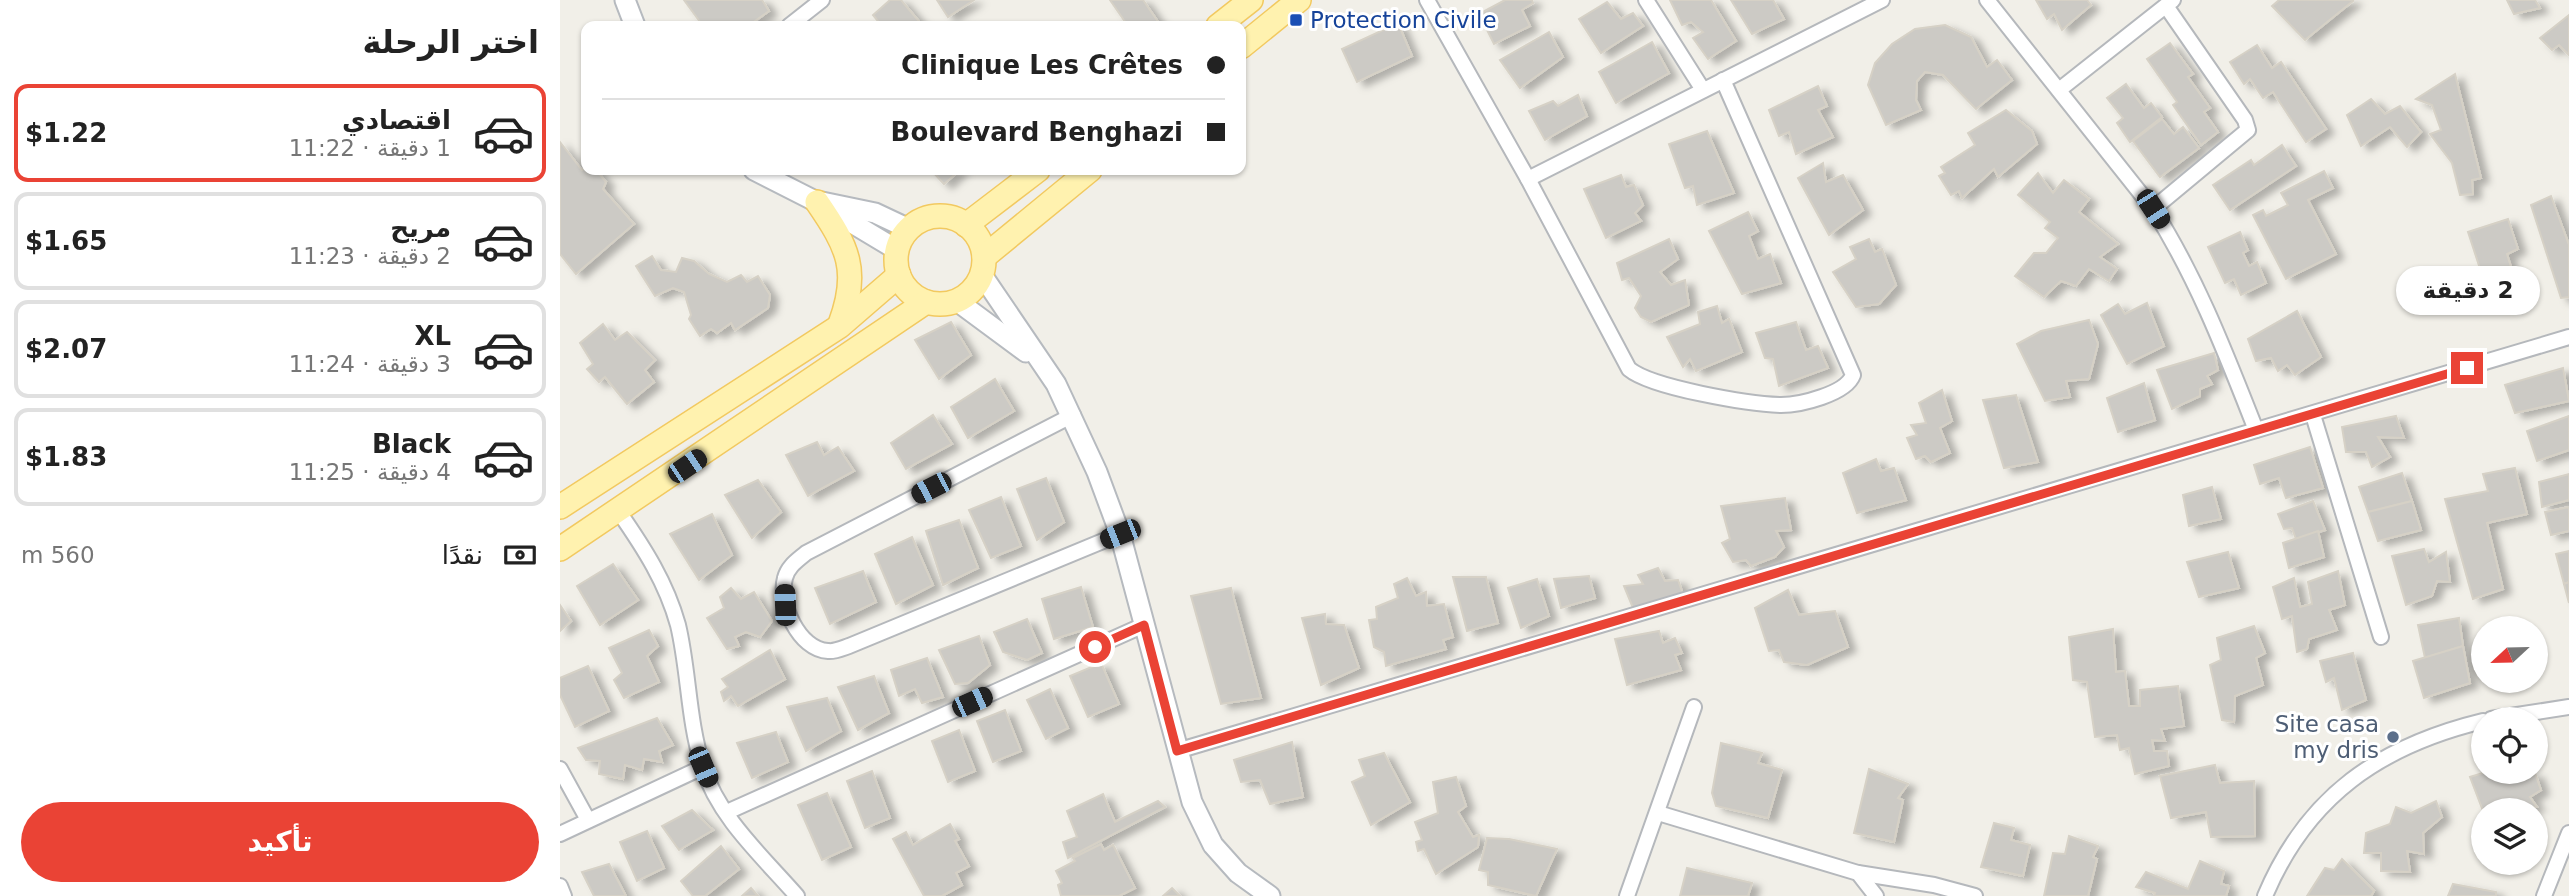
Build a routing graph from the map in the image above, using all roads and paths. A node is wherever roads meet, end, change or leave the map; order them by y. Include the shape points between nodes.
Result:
1 (625, 0) edge
2 (822, 0) edge
3 (1251, 0) edge
4 (1299, 0) edge
5 (1427, 0) edge
6 (1646, 0) edge
7 (1882, 0) edge
8 (1987, 0) edge
9 (2170, 3) edge
10 (633, 21) edge
11 (795, 21) edge
12 (1224, 21) edge
13 (1246, 43) edge
14 (1723, 80) junction
15 (1703, 90) junction
16 (2059, 90) junction
17 (764, 175) edge
18 (1031, 175) edge
19 (1084, 175) edge
20 (1528, 179) junction
21 (817, 202) junction
22 (2153, 209) junction
23 (966, 225) junction
24 (909, 229) junction
25 (897, 250) junction
26 (983, 266) junction
27 (899, 275) junction
28 (957, 301) junction
29 (926, 302) junction
30 (839, 326) junction
31 (2569, 337) edge
32 (1037, 360) junction
33 (1073, 415) junction
34 (2313, 415) junction
35 (2256, 430) junction
36 (560, 507) edge
37 (618, 512) junction
38 (1120, 534) junction
39 (560, 549) edge
40 (1144, 625) junction
41 (2381, 638) dead end
42 (1694, 707) dead end
43 (2569, 707) edge
44 (2548, 710) edge
45 (2471, 724) edge
46 (1177, 751) junction
47 (703, 767) junction
48 (560, 769) edge
49 (727, 812) junction
50 (1658, 813) junction
51 (588, 820) junction
52 (2569, 833) edge
53 (560, 834) edge
54 (1858, 873) junction
55 (560, 886) edge
56 (565, 896) edge
57 (797, 896) edge
58 (1270, 896) edge
59 (1627, 896) edge
60 (1877, 896) edge
61 (1975, 896) edge
62 (2265, 896) edge
63 (2544, 896) edge

1 - 10 main road
2 - 11 street
3 - 12 main road
4 - 13 main road
5 - 20 street
6 - 15 street
7 - 14 street
8 - 16 street
9 - 16 street
9 - 22 street via 2248,130
14 - 15 street
14 - 20 street via 1850,366 1851,381 1837,390 1783,405 1638,376 1621,356
15 - 20 street
16 - 22 street
17 - 21 main road
18 - 23 main road
19 - 26 main road
21 - 24 main road via 857,207
21 - 25 main road
21 - 30 main road via 844,244 849,261 850,296
22 - 35 street via 2207,308
23 - 24 main road via 938,216
23 - 26 main road via 980,241
24 - 25 main road
25 - 27 main road
26 - 28 main road via 972,290
26 - 32 main road
27 - 29 main road via 908,289
27 - 30 main road
28 - 29 main road
28 - 32 main road
29 - 37 main road
30 - 36 main road
31 - 34 street
32 - 33 main road
33 - 38 main road
33 - 38 street via 806,553 791,565 784,579 785,605 810,646 828,652
34 - 35 street
34 - 41 street
35 - 46 street
37 - 39 main road
37 - 47 street via 655,565 674,615
38 - 40 main road
40 - 46 main road
40 - 49 street
42 - 50 street
43 - 44 street
45 - 62 street via 2408,745 2344,783 2296,836
46 - 58 main road via 1192,802 1213,845 1238,873
47 - 49 street
47 - 51 street
48 - 51 street
49 - 57 street
50 - 54 street
50 - 59 street
51 - 53 street
52 - 63 street
54 - 60 street
54 - 61 street
55 - 56 street

